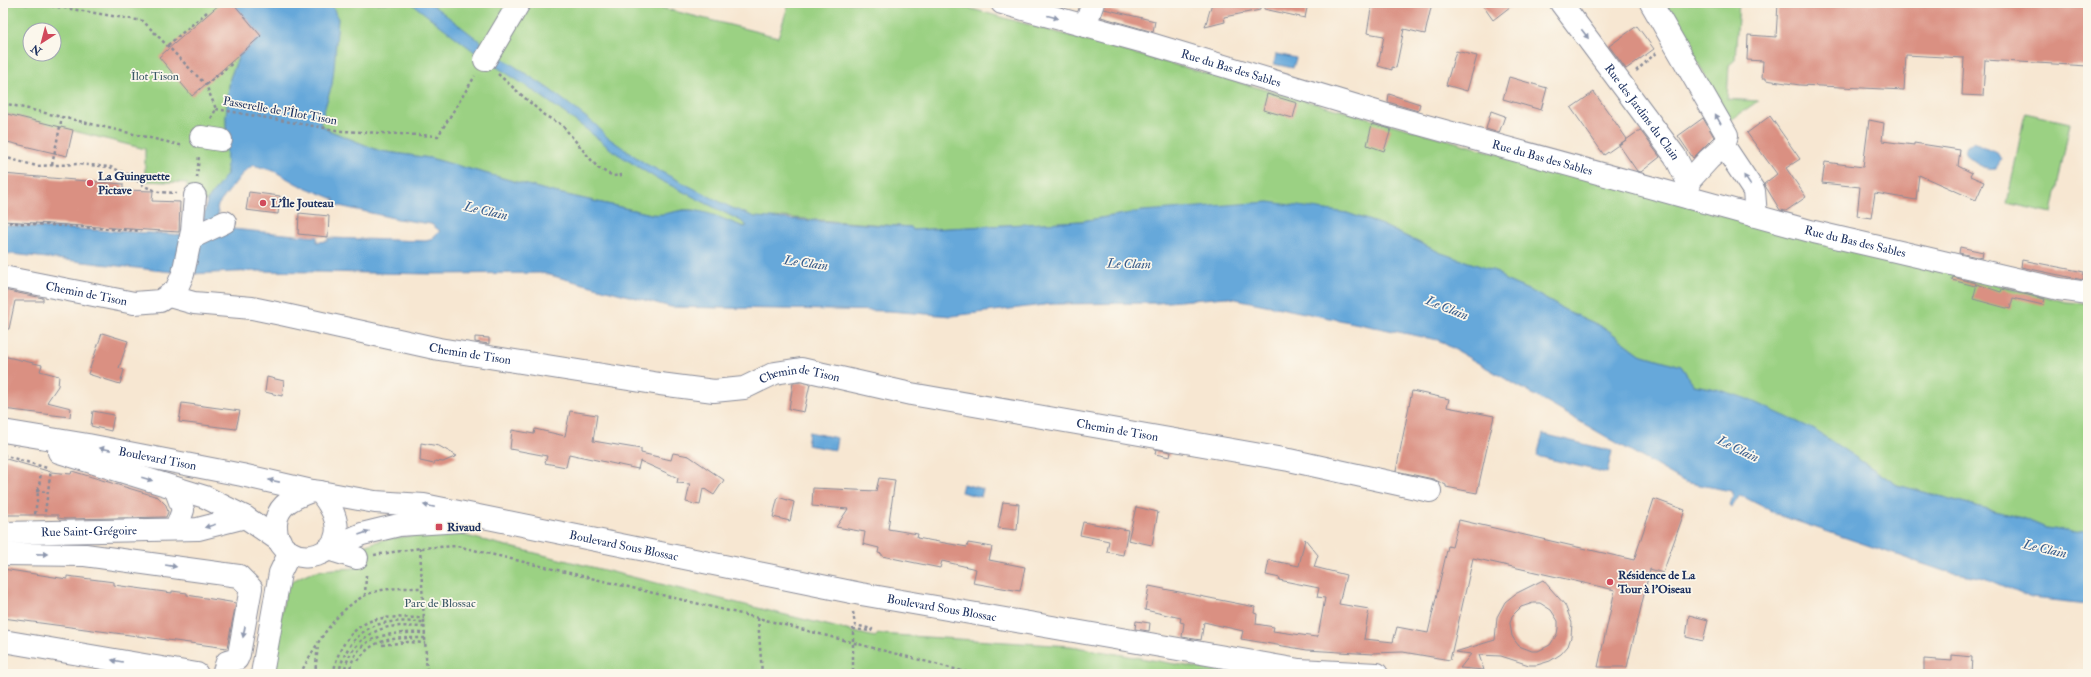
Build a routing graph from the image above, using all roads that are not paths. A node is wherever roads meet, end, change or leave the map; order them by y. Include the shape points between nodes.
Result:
1 (519, 3) edge
2 (1002, 3) edge
3 (1093, 3) edge
4 (1561, 3) edge
5 (1651, 3) edge
6 (1085, 26) junction
7 (486, 58) road end
8 (1724, 146) junction
9 (1689, 190) junction
10 (188, 195) road end
11 (1756, 216) junction
12 (222, 224) dead end
13 (191, 234) junction
14 (3, 277) edge
15 (2088, 293) edge
16 (169, 296) junction
17 (3, 433) edge
18 (176, 488) junction
19 (1430, 491) dead end
20 (316, 492) junction
21 (279, 513) junction
22 (245, 517) junction
23 (508, 524) junction
24 (176, 529) junction
25 (3, 533) edge
26 (285, 546) junction
27 (328, 549) junction
28 (3, 554) edge
29 (357, 558) road end
30 (3, 641) edge
31 (197, 674) edge
32 (223, 674) edge
33 (262, 674) edge
34 (1377, 674) edge

1 - 7 street
2 -> 6 street, Rue du Bas des Sables
3 - 6 street
4 -> 9 street, Rue des Jardins du Clain via 1675,156
8 -> 5 street via 1727,135
6 - 9 street, Rue du Bas des Sables via 1390,116
8 - 9 street via 1709,159
11 -> 8 street via 1754,191
9 - 11 street, Rue du Bas des Sables
10 - 13 street
11 - 15 street, Rue du Bas des Sables via 2059,289
12 - 13 street
13 - 16 street via 183,274 176,290
14 - 16 street, Chemin de Tison via 134,303 160,301
16 - 19 street, Chemin de Tison via 194,303 274,312 439,349 714,391 744,388 775,373 801,368 918,395 1289,460
17 -> 18 street, Boulevard Tison
20 -> 17 street, Boulevard Tison via 88,445
18 - 22 street, Boulevard Tison via 205,497
18 - 24 street via 183,510
20 - 21 street via 288,502
23 -> 20 street, Boulevard Sous Blossac via 424,505 375,502
20 - 27 street via 333,510 337,520 336,536
21 - 22 street
21 - 26 street via 276,524
22 -> 24 street, Rue Saint-Grégoire via 198,529
22 - 26 street, Boulevard Tison
27 -> 23 street, Boulevard Sous Blossac via 362,534 399,525 450,521
23 - 34 street, Boulevard Sous Blossac via 861,594 1299,670
24 - 25 street, Rue Saint-Grégoire
26 - 27 street, Boulevard Sous Blossac via 299,556 309,557
26 - 33 street
27 - 29 street
28 -> 32 street via 85,555 239,576 251,588 249,605 239,654 237,659 227,662
31 -> 30 street

